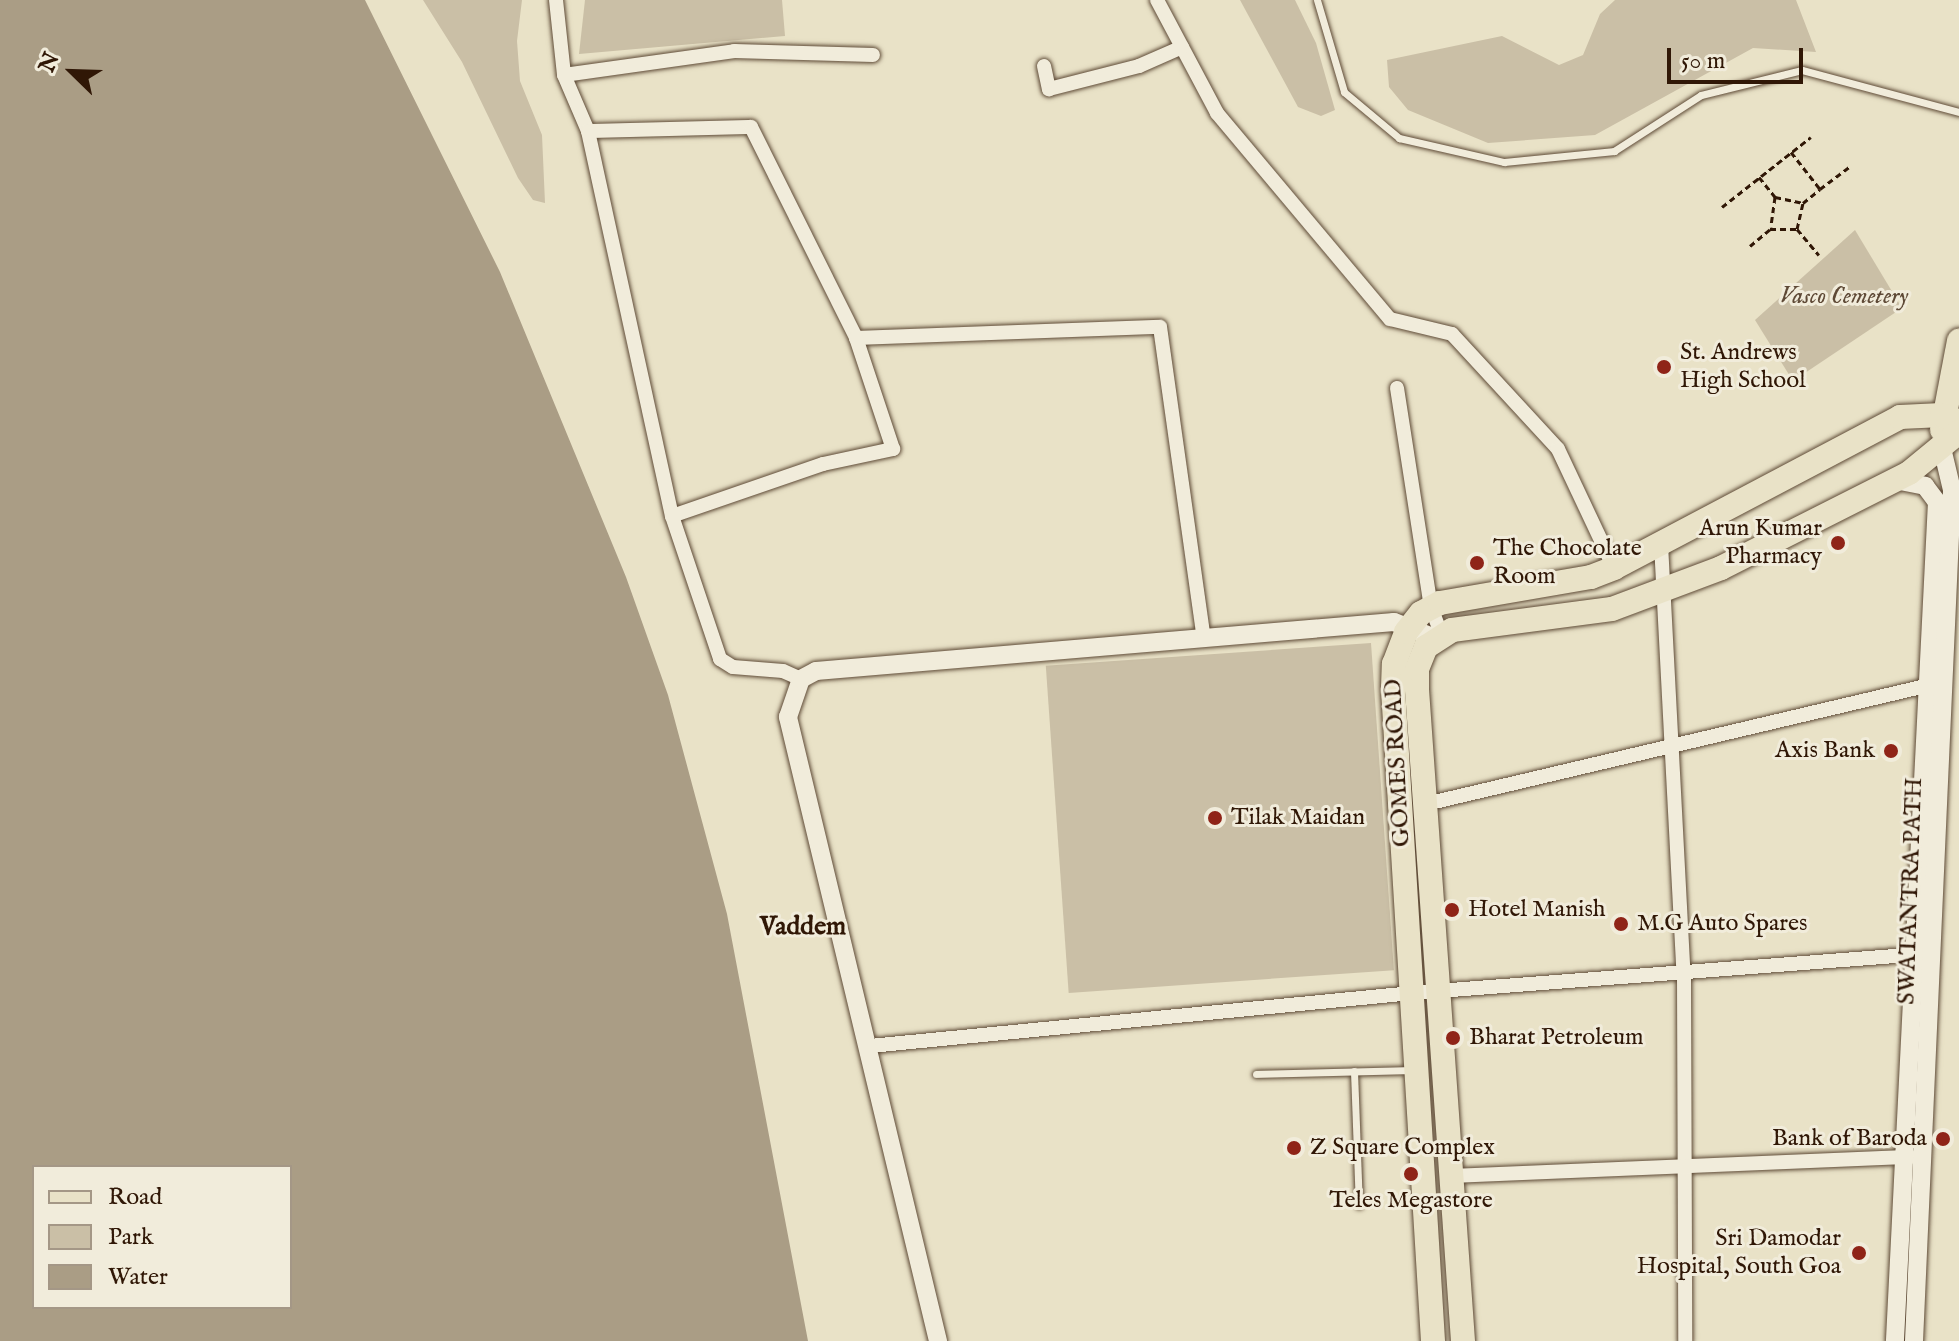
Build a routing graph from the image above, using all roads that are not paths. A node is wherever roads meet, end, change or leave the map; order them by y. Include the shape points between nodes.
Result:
1 (556, 0) edge
2 (1157, 0) edge
3 (1317, 0) edge
4 (1182, 47) junction
5 (873, 55) dead end
6 (1044, 66) dead end
7 (564, 75) junction
8 (1959, 112) edge
9 (588, 131) junction
10 (856, 338) junction
11 (1959, 341) edge
12 (1397, 388) dead end
13 (1950, 428) edge
14 (1895, 480) junction
15 (672, 516) junction
16 (1661, 544) junction
17 (1614, 568) junction
18 (1667, 590) junction
19 (1431, 608) junction
20 (1411, 625) junction
21 (1438, 637) junction
22 (1204, 639) junction
23 (801, 679) junction
24 (1934, 684) junction
25 (1673, 747) junction
26 (1426, 804) junction
27 (1925, 954) junction
28 (1684, 977) junction
29 (1425, 994) junction
30 (870, 1046) junction
31 (1417, 1069) junction
32 (1354, 1071) junction
33 (1256, 1074) dead end
34 (1916, 1157) junction
35 (1684, 1166) junction
36 (1452, 1176) junction
37 (1359, 1205) dead end
38 (938, 1341) edge
39 (1433, 1341) edge
40 (1463, 1341) edge
41 (1685, 1341) edge
42 (1895, 1341) edge
43 (1914, 1341) edge

1 - 7 street
2 - 4 street
3 - 8 lane via 1344,92 1399,138 1504,162 1614,151 1701,95 1802,70
4 - 6 street via 1139,66 1049,89
4 - 17 street via 1217,113 1390,319 1452,334 1558,449
5 - 7 street via 734,51
7 - 9 street
9 - 10 street via 751,127
9 - 15 street
10 - 15 street via 893,449 823,464
10 - 22 street via 1160,327
11 - 13 main road
12 - 19 street
13 - 14 main road
13 - 16 main road, GOMES ROAD via 1900,417
13 - 24 street, SWATANTRA PATH via 1952,490
14 - 18 main road
14 - 24 street, SWATANTRA PATH via 1925,486 1936,499
15 - 23 street via 720,659 733,667 783,671
16 - 17 main road, GOMES ROAD
16 - 18 street
17 - 19 main road, GOMES ROAD via 1591,577 1475,594
18 - 21 main road via 1612,609
18 - 25 street
19 - 20 main road, GOMES ROAD
19 - 21 street
20 - 21 street
20 - 22 street via 1394,622
20 - 29 main road, GOMES ROAD via 1398,649 1393,688
21 - 26 main road, GOMES ROAD via 1417,669
22 - 23 street via 816,671
23 - 30 street via 788,717
24 - 25 street
24 - 27 street, SWATANTRA PATH
25 - 26 street
25 - 28 street
26 - 29 main road, GOMES ROAD
27 - 28 street
27 - 34 street, SWATANTRA PATH
28 - 29 street
28 - 35 street
29 - 30 street
29 - 31 main road, GOMES ROAD
29 - 36 main road, GOMES ROAD
30 - 38 street
31 - 32 lane
31 - 39 main road, GOMES ROAD
32 - 33 lane
32 - 37 lane
34 - 35 street
34 - 42 street, SWATANTRA PATH
34 - 43 street, SWATANTRA PATH
35 - 36 street
35 - 41 street
36 - 40 main road, GOMES ROAD

